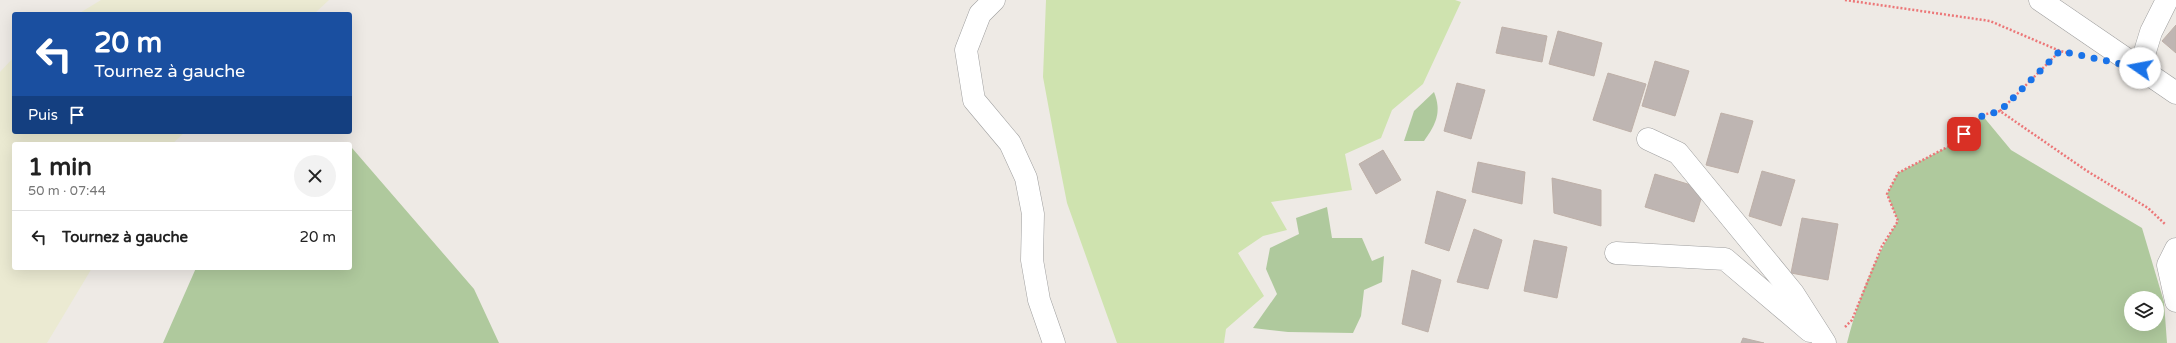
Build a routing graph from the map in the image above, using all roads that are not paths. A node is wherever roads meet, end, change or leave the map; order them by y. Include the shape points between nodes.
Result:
1 (994, 0) edge
2 (2040, 0) edge
3 (2167, 0) edge
4 (2140, 68) junction
5 (2176, 93) edge
6 (1648, 139) dead end
7 (2173, 239) edge
8 (1616, 253) dead end
9 (2176, 301) edge
10 (1830, 339) edge
11 (1054, 343) edge

1 - 11 street via 980,14 966,50 974,100 1010,144 1026,178 1033,214 1032,260 1039,300
2 - 4 street
3 - 4 street via 2151,32
4 - 5 street
6 - 10 street via 1678,153
7 - 9 street via 2168,265
8 - 10 street via 1725,259

